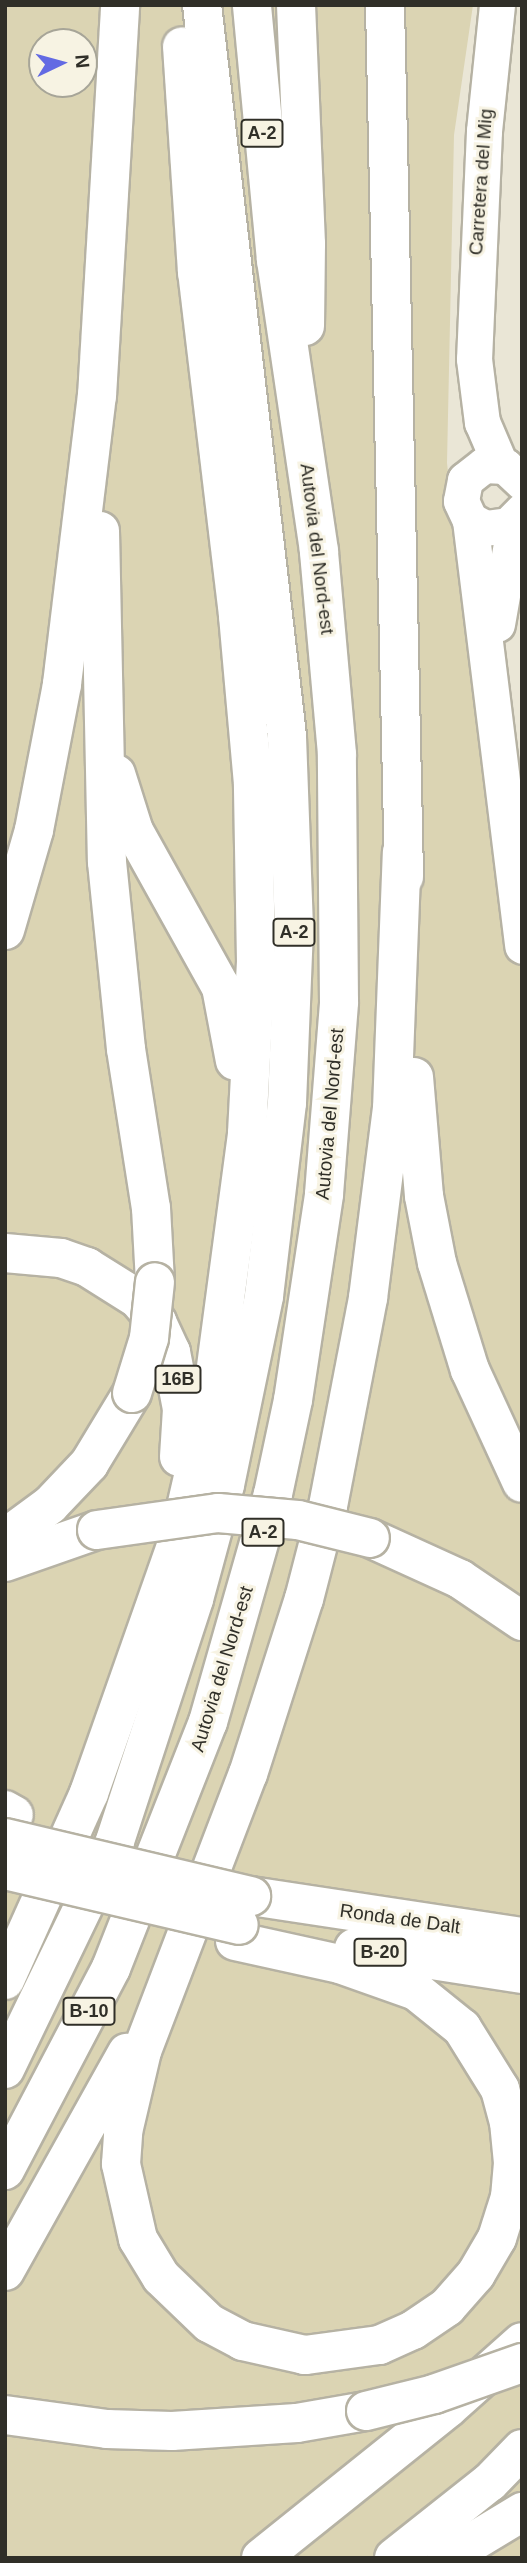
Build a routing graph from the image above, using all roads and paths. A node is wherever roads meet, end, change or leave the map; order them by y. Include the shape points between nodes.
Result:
1 (120, 5) edge
2 (180, 5) edge
3 (202, 5) edge
4 (252, 5) edge
5 (296, 5) edge
6 (385, 5) edge
7 (497, 5) edge
8 (474, 359) junction
9 (97, 396) junction
10 (302, 433) junction
11 (511, 473) edge
12 (465, 480) junction
13 (518, 516) edge
14 (470, 520) junction
15 (102, 647) junction
16 (490, 657) junction
17 (402, 852) junction
18 (519, 884) edge
19 (5, 930) edge
20 (522, 946) edge
21 (238, 1220) junction
22 (5, 1253) edge
23 (522, 1483) edge
24 (5, 1538) edge
25 (5, 1562) edge
26 (153, 1611) junction
27 (522, 1621) edge
28 (8, 1821) edge
29 (115, 1841) joint
30 (161, 1847) joint
31 (5, 1870) edge
32 (5, 1886) edge
33 (243, 1900) junction
34 (522, 1937) edge
35 (522, 1975) edge
36 (5, 1980) edge
37 (5, 2069) edge
38 (5, 2170) edge
39 (5, 2271) edge
40 (522, 2342) edge
41 (522, 2363) edge
42 (5, 2415) edge
43 (522, 2449) edge
44 (522, 2512) edge
45 (261, 2558) edge
46 (394, 2558) edge
47 (446, 2558) edge

1 - 9 highway
2 - 21 highway via 189,188 239,615 253,785 256,962
3 - 29 highway, A-2 via 287,736 293,1011 278,1188 264,1296 242,1405 194,1599
4 - 10 highway, Autovia del Nord-est / A-2 via 276,260
5 - 10 highway via 306,244
6 - 17 highway
7 - 8 street, Carretera del Mig via 483,144
8 - 11 street, Carretera del Mig via 482,422
8 - 12 street, Carretera del Mig
9 - 15 highway
9 - 19 highway via 62,684 34,830
10 - 30 highway, Autovia del Nord-est / A-2 via 319,551 337,754 339,989 325,1180 295,1386 273,1494 208,1723
11 - 12 street via 476,468
12 - 14 street, Carretera del Mig via 461,501
13 - 14 street via 493,529
13 - 16 street
14 - 16 street
15 - 21 highway via 109,727 124,805 147,858 206,953 231,1022 238,1104
15 - 24 highway, bridge via 107,862 126,1048 151,1208 155,1282 149,1338 132,1393 89,1464 50,1505
16 - 18 street via 494,728
17 - 23 highway via 417,1127 430,1227 470,1370
17 - 33 highway via 392,1109 366,1311 328,1506 273,1703
18 - 20 street
21 - 26 highway via 213,1389 179,1538
22 - 26 highway, 16B via 61,1258 113,1281 157,1322 171,1352 182,1409 182,1439
25 - 27 highway, bridge via 138,1521 218,1513 298,1520 370,1538 460,1579
26 - 36 highway via 89,1793
28 - 33 highway, B-20, bridge
29 - 37 highway, B-10
30 - 38 highway, Autovia del Nord-est / B-10 via 111,1968
31 - 33 highway, B-20, bridge
32 - 33 highway
33 - 33 highway via 340,1964 416,1991 462,2028 500,2090 513,2163 510,2197 497,2238 476,2274 447,2307 379,2345 341,2354 305,2355 243,2341 209,2323 182,2300 138,2239 121,2164 130,2092
33 - 34 highway, Ronda de Dalt / B-20
33 - 35 highway, B-20
33 - 39 highway via 130,2047
40 - 45 highway via 448,2408
41 - 42 highway, bridge via 434,2394 297,2423 172,2431 94,2428
43 - 46 highway via 490,2482
44 - 47 highway

